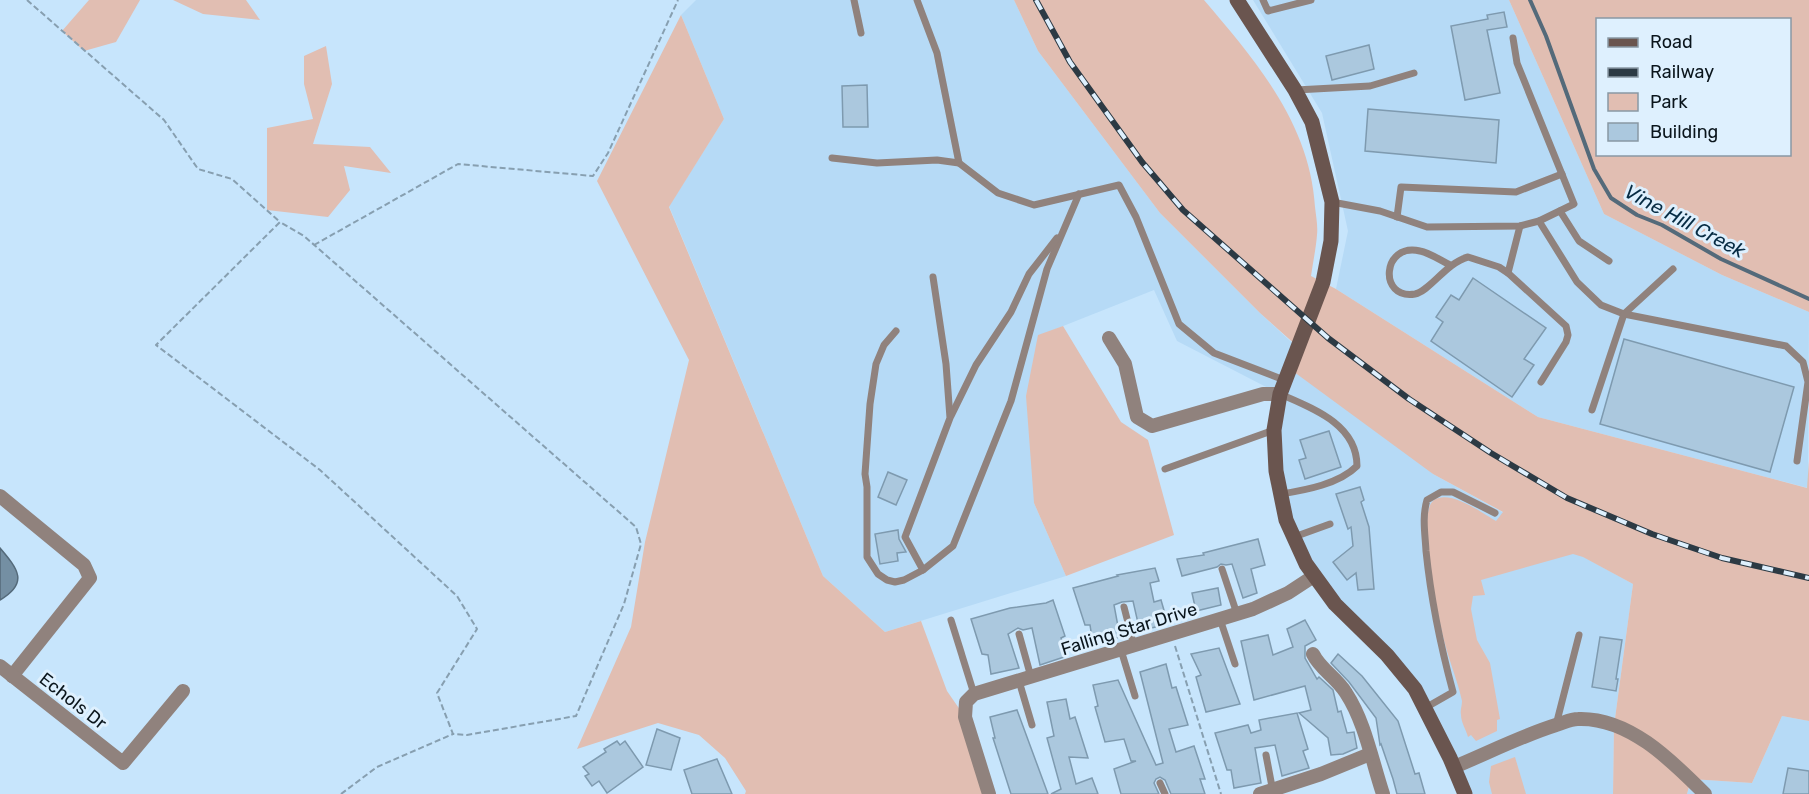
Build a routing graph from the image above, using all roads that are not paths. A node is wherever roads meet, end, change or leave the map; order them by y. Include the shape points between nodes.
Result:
1 (854, 0) edge
2 (917, 0) edge
3 (1237, 0) edge
4 (1263, 0) edge
5 (1311, 0) edge
6 (861, 33) dead end
7 (1513, 38) dead end
8 (1414, 74) dead end
9 (1295, 90) junction
10 (832, 158) dead end
11 (960, 163) junction
12 (1562, 174) junction
13 (1079, 194) junction
14 (1332, 202) junction
15 (1560, 211) junction
16 (1397, 217) junction
17 (1539, 221) junction
18 (1520, 226) junction
19 (1064, 230) junction
20 (1609, 261) dead end
21 (1450, 265) junction
22 (1673, 269) dead end
23 (1508, 273) junction
24 (933, 277) dead end
25 (1624, 314) junction
26 (896, 331) dead end
27 (1109, 338) dead end
28 (1541, 382) dead end
29 (1282, 387) junction
30 (1592, 410) dead end
31 (950, 418) junction
32 (1274, 429) junction
33 (1797, 461) dead end
34 (1165, 469) dead end
35 (1281, 494) junction
36 (0, 496) edge
37 (1495, 513) dead end
38 (1330, 524) dead end
39 (1294, 537) junction
40 (1222, 569) dead end
41 (923, 570) junction
42 (1314, 576) junction
43 (1124, 607) dead end
44 (1237, 614) junction
45 (1220, 619) junction
46 (951, 620) dead end
47 (1019, 634) dead end
48 (1579, 635) dead end
49 (1127, 648) junction
50 (1313, 654) dead end
51 (1235, 664) dead end
52 (0, 666) edge
53 (12, 676) junction
54 (1025, 680) junction
55 (183, 691) dead end
56 (974, 694) junction
57 (1135, 696) dead end
58 (1425, 708) junction
59 (1032, 725) dead end
60 (1556, 725) junction
61 (1370, 754) junction
62 (1266, 755) dead end
63 (1454, 767) junction
64 (1160, 783) dead end
65 (1269, 793) edge
66 (989, 794) edge
67 (1165, 794) edge
68 (1383, 794) edge
69 (1465, 794) edge
70 (1705, 794) edge

1 - 6 lane
2 - 11 lane via 938,53
3 - 9 main road
4 - 5 lane via 1268,11
7 - 12 lane via 1517,63
8 - 9 lane via 1370,87
9 - 14 main road via 1312,122
10 - 11 lane via 878,163 937,159
11 - 13 lane via 998,192 1034,205
12 - 15 lane via 1574,204
12 - 16 lane via 1516,192 1401,187
13 - 19 lane
13 - 29 lane via 1119,185 1179,324 1215,353
14 - 16 lane
14 - 29 main road via 1331,241 1323,282
15 - 17 lane
15 - 20 lane via 1579,241
16 - 18 lane via 1427,226
17 - 18 lane
17 - 25 lane via 1577,282 1601,305
18 - 23 lane
19 - 31 lane via 1029,274
19 - 41 lane via 1047,269 1011,401 953,546
21 - 21 lane via 1419,293 1406,294 1395,289 1389,278 1389,267 1407,249 1422,251
21 - 23 lane via 1468,257
22 - 25 lane
23 - 28 lane via 1566,326 1566,342
24 - 31 lane
25 - 30 lane
25 - 33 lane via 1786,346 1803,362 1808,382
26 - 41 lane via 884,345 876,364 870,404 865,474 867,557 878,574 895,582
27 - 29 street via 1125,364 1137,417 1152,426
29 - 32 main road
29 - 35 lane via 1343,430 1357,456 1357,466 1350,473 1309,489
31 - 41 lane via 905,537
32 - 34 lane
32 - 35 main road
35 - 39 main road
36 - 53 street via 84,565 90,578
37 - 58 lane via 1454,492 1441,492 1427,500 1423,514 1429,584 1438,639 1453,692
38 - 39 lane
39 - 42 main road
40 - 44 lane
42 - 44 street, Falling Star Drive via 1274,600
42 - 58 main road via 1335,604 1388,655
43 - 49 lane
44 - 45 street, Falling Star Drive
45 - 49 street, Falling Star Drive
45 - 51 lane
46 - 56 lane
47 - 54 lane
48 - 60 lane
49 - 54 street, Falling Star Drive
49 - 57 lane
50 - 61 street via 1354,705
52 - 53 street, Echols Dr
53 - 55 street, Echols Dr via 123,763
54 - 56 street, Falling Star Drive
54 - 59 lane
56 - 66 street via 966,702 965,717
58 - 63 main road
60 - 63 street
60 - 70 street via 1575,719 1596,720 1631,732 1674,763
61 - 65 street
61 - 68 street
62 - 65 lane
63 - 69 main road
64 - 67 lane

